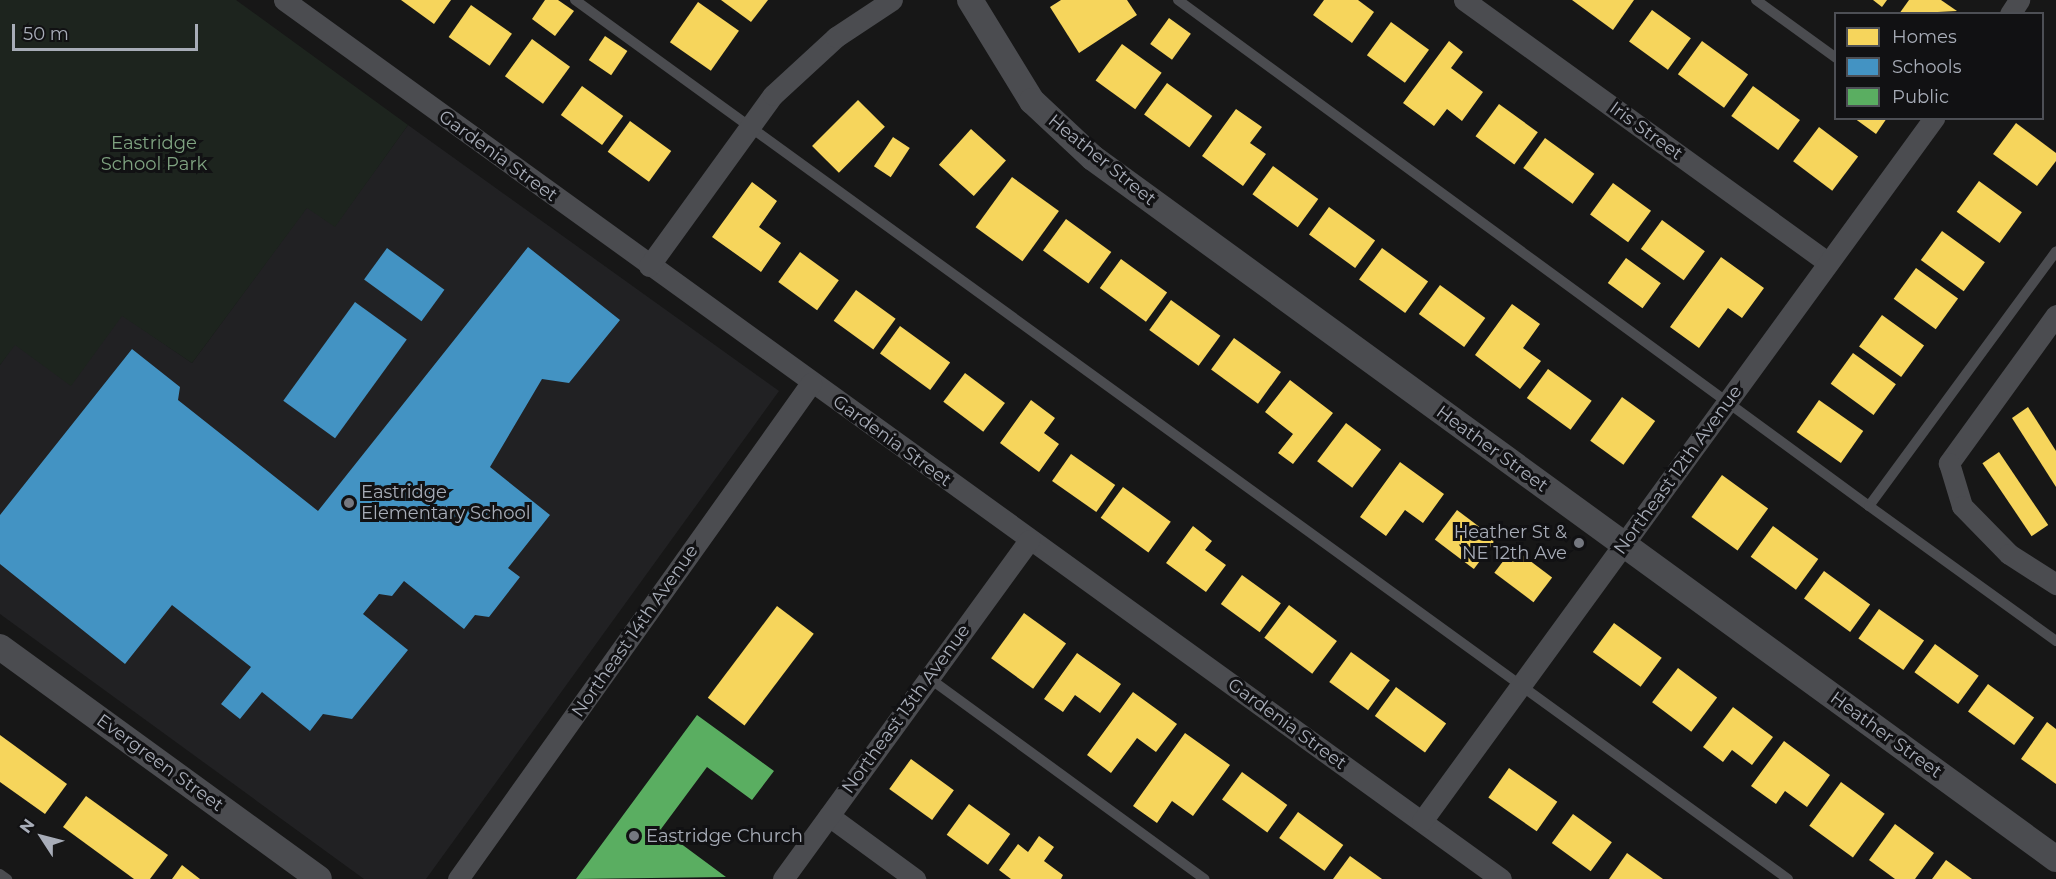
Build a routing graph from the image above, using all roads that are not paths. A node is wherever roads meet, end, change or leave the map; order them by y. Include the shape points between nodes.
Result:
1 (284, 0) edge
2 (574, 0) edge
3 (892, 0) edge
4 (970, 0) edge
5 (1178, 0) edge
6 (1464, 0) edge
7 (1756, 0) edge
8 (1834, 57) edge
9 (1927, 121) edge
10 (749, 127) junction
11 (2056, 251) edge
12 (1828, 263) junction
13 (649, 266) junction
14 (2056, 315) edge
15 (811, 383) junction
16 (1728, 401) junction
17 (1869, 506) junction
18 (1029, 540) junction
19 (1624, 545) junction
20 (2056, 584) edge
21 (2056, 641) edge
22 (0, 647) edge
23 (929, 678) junction
24 (1522, 685) junction
25 (829, 816) junction
26 (1422, 821) junction
27 (2056, 859) edge
28 (0, 874) edge
29 (7, 879) edge
30 (319, 879) edge
31 (458, 879) edge
32 (783, 879) edge
33 (915, 879) edge
34 (1205, 879) edge
35 (1501, 879) edge
36 (1788, 879) edge

1 - 13 street, Gardenia Street
2 - 10 lane
3 - 10 street via 806,62
4 - 19 street, Heather Street via 1011,71 1061,132
5 - 16 lane
6 - 12 street, Iris Street
7 - 8 lane
9 - 12 street, Northeast 12th Avenue
10 - 13 street
10 - 24 lane
11 - 17 lane
12 - 16 street, Northeast 12th Avenue
13 - 15 street, Gardenia Street
14 - 20 street via 1949,463 1962,506 2009,554
15 - 18 street, Gardenia Street
15 - 31 street, Northeast 14th Avenue
16 - 17 lane
16 - 19 street, Northeast 12th Avenue
17 - 21 lane
18 - 23 street, Northeast 13th Avenue
18 - 26 street, Gardenia Street
19 - 24 street, Northeast 12th Avenue
19 - 27 street, Heather Street
22 - 30 street, Evergreen Street
23 - 25 street, Northeast 13th Avenue
23 - 34 lane
24 - 26 street, Northeast 12th Avenue
24 - 36 lane
25 - 32 street, Northeast 13th Avenue
25 - 33 street
26 - 35 street, Gardenia Street
28 - 29 lane

